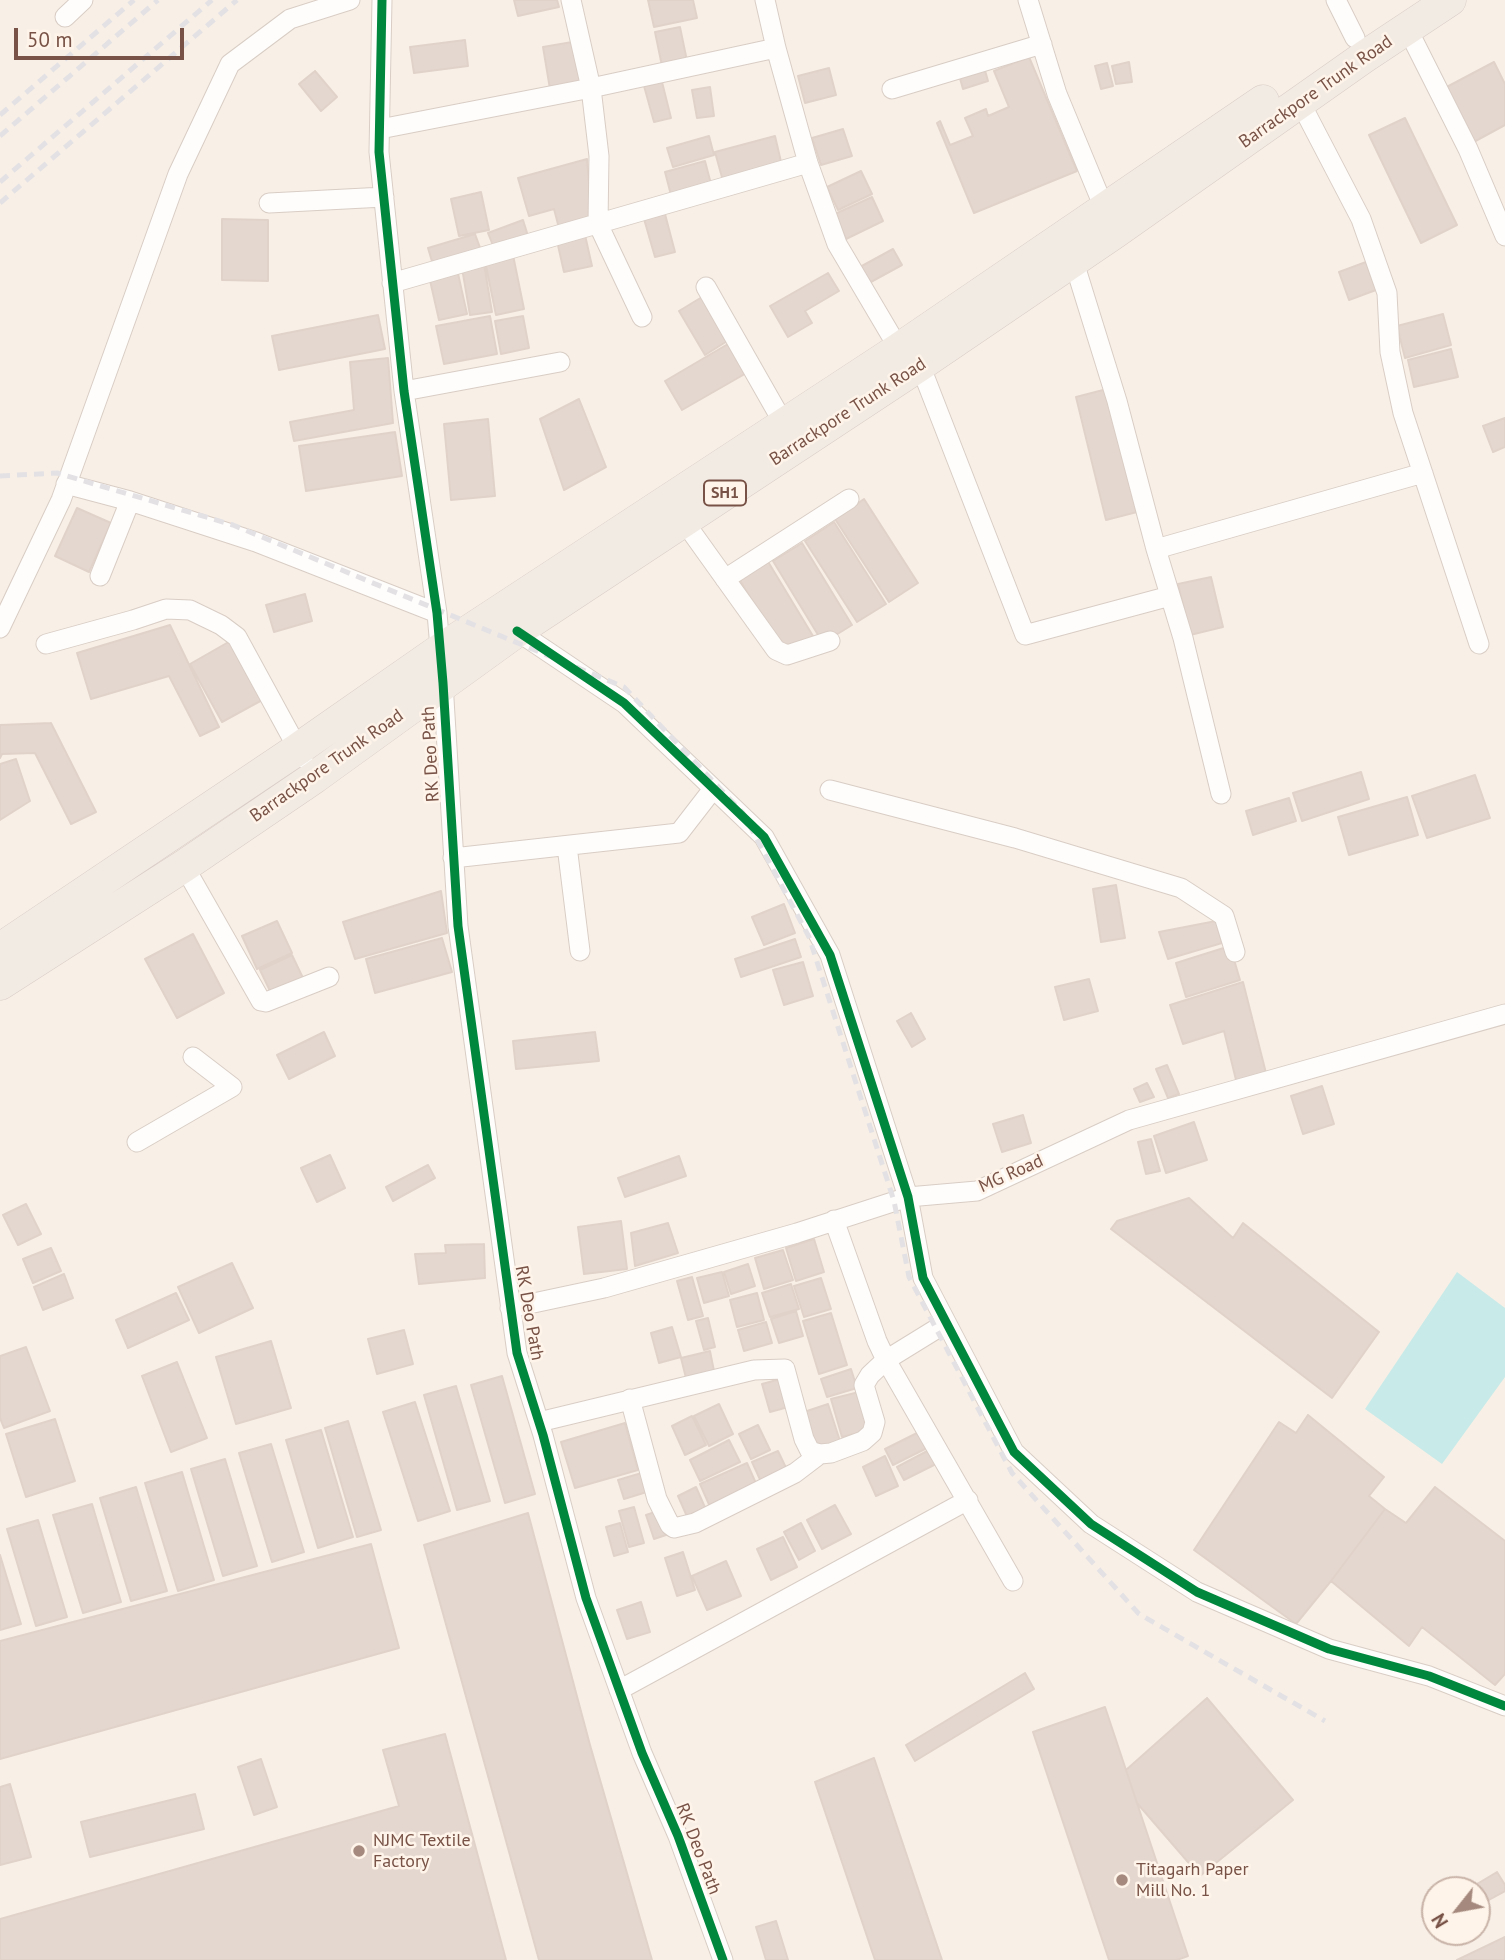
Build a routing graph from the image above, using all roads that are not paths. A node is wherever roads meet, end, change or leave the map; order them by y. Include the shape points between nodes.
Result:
1 (83, 0) edge
2 (350, 0) edge
3 (382, 0) edge
4 (571, 0) edge
5 (765, 0) edge
6 (1028, 0) edge
7 (1336, 0) edge
8 (1450, 0) edge
9 (1410, 14) edge
10 (65, 18) dead end
11 (1355, 38) junction
12 (1042, 44) junction
13 (776, 48) junction
14 (591, 88) junction
15 (892, 89) dead end
16 (1300, 102) junction
17 (380, 129) junction
18 (808, 163) junction
19 (383, 197) junction
20 (269, 203) dead end
21 (1105, 210) junction
22 (598, 224) junction
23 (1505, 236) edge
24 (1073, 259) junction
25 (392, 284) junction
26 (706, 287) dead end
27 (642, 317) dead end
28 (910, 357) junction
29 (560, 362) dead end
30 (404, 391) junction
31 (784, 424) junction
32 (1423, 473) junction
33 (66, 484) junction
34 (849, 499) dead end
35 (130, 501) junction
36 (683, 520) junction
37 (1156, 549) junction
38 (100, 576) dead end
39 (724, 579) junction
40 (1170, 596) junction
41 (436, 613) junction
42 (0, 628) edge
43 (517, 631) junction
44 (830, 641) dead end
45 (46, 644) dead end
46 (1479, 644) dead end
47 (440, 650) junction
48 (443, 683) junction
49 (298, 749) junction
50 (315, 777) junction
51 (713, 789) junction
52 (830, 790) dead end
53 (1221, 794) dead end
54 (567, 846) junction
55 (453, 858) junction
56 (184, 866) junction
57 (0, 948) edge
58 (580, 951) dead end
59 (1235, 952) dead end
60 (329, 977) dead end
61 (0, 984) edge
62 (1505, 1014) edge
63 (192, 1057) dead end
64 (137, 1142) dead end
65 (908, 1197) junction
66 (834, 1220) junction
67 (510, 1308) junction
68 (946, 1323) junction
69 (886, 1360) junction
70 (630, 1399) junction
71 (539, 1422) junction
72 (820, 1454) junction
73 (968, 1500) junction
74 (1013, 1581) dead end
75 (619, 1690) junction
76 (1505, 1706) edge
77 (723, 1960) edge

1 - 10 street
2 - 33 street via 290,19 230,64 178,174
3 - 17 street, RK Deo Path
4 - 14 street
5 - 13 street
6 - 12 street
7 - 11 street
8 - 9 main road, Barrackpore Trunk Road / SH1
9 - 11 main road, Barrackpore Trunk Road / SH1
9 - 16 main road, Barrackpore Trunk Road / SH1
9 - 23 street
11 - 21 main road, Barrackpore Trunk Road / SH1
12 - 15 street
12 - 21 street via 1057,94
13 - 14 street
13 - 18 street
14 - 17 street
14 - 22 street via 599,156
16 - 24 main road, Barrackpore Trunk Road / SH1
16 - 32 street via 1361,219 1387,293 1390,352 1403,413
17 - 19 street, RK Deo Path
18 - 22 street
18 - 28 street via 837,244
19 - 20 street
19 - 25 street, RK Deo Path
21 - 28 main road, Barrackpore Trunk Road / SH1
22 - 25 street
22 - 27 street
24 - 28 main road, Barrackpore Trunk Road / SH1
24 - 37 street
25 - 30 street, RK Deo Path
26 - 31 street
28 - 31 main road, Barrackpore Trunk Road / SH1
28 - 36 main road, Barrackpore Trunk Road / SH1
28 - 40 street via 1025,635
29 - 30 street
30 - 41 street, RK Deo Path
31 - 47 main road, Barrackpore Trunk Road / SH1
32 - 37 street
32 - 46 street
33 - 35 street
33 - 42 street
34 - 39 street
35 - 38 street
35 - 41 street via 256,542
36 - 39 street
36 - 43 main road, Barrackpore Trunk Road / SH1
37 - 40 street
39 - 44 street via 767,640 782,653
40 - 53 street
41 - 47 street, RK Deo Path
43 - 48 main road, Barrackpore Trunk Road / SH1
43 - 51 street via 624,703
45 - 49 street via 166,609 190,610 237,637
47 - 48 street, RK Deo Path
47 - 49 main road, Barrackpore Trunk Road / SH1
48 - 50 main road, Barrackpore Trunk Road / SH1
48 - 55 street, RK Deo Path
49 - 50 street
49 - 57 main road, Barrackpore Trunk Road / SH1
50 - 56 main road, Barrackpore Trunk Road / SH1
51 - 54 street via 679,833
51 - 65 street via 764,837 830,955
52 - 59 street via 1015,838 1181,888 1224,916
54 - 55 street
54 - 58 street
55 - 67 street, RK Deo Path via 458,926
56 - 60 street via 261,1000
56 - 61 main road, Barrackpore Trunk Road / SH1
62 - 65 street, MG Road via 1129,1120 977,1191
63 - 64 street via 232,1087
65 - 66 street, MG Road
65 - 68 street via 923,1278
66 - 67 street, MG Road via 604,1288
66 - 69 street
67 - 71 street, RK Deo Path via 517,1353
68 - 69 street
68 - 76 street via 1014,1452 1091,1524 1197,1592 1329,1649 1429,1676
69 - 72 street via 864,1385 874,1422 872,1433 863,1441
69 - 73 street
70 - 71 street
70 - 72 street via 754,1370 785,1369 804,1439 810,1451
70 - 72 street via 657,1499 674,1528 794,1473
71 - 75 street, RK Deo Path via 586,1598
73 - 74 street
73 - 75 street
75 - 77 street, RK Deo Path

